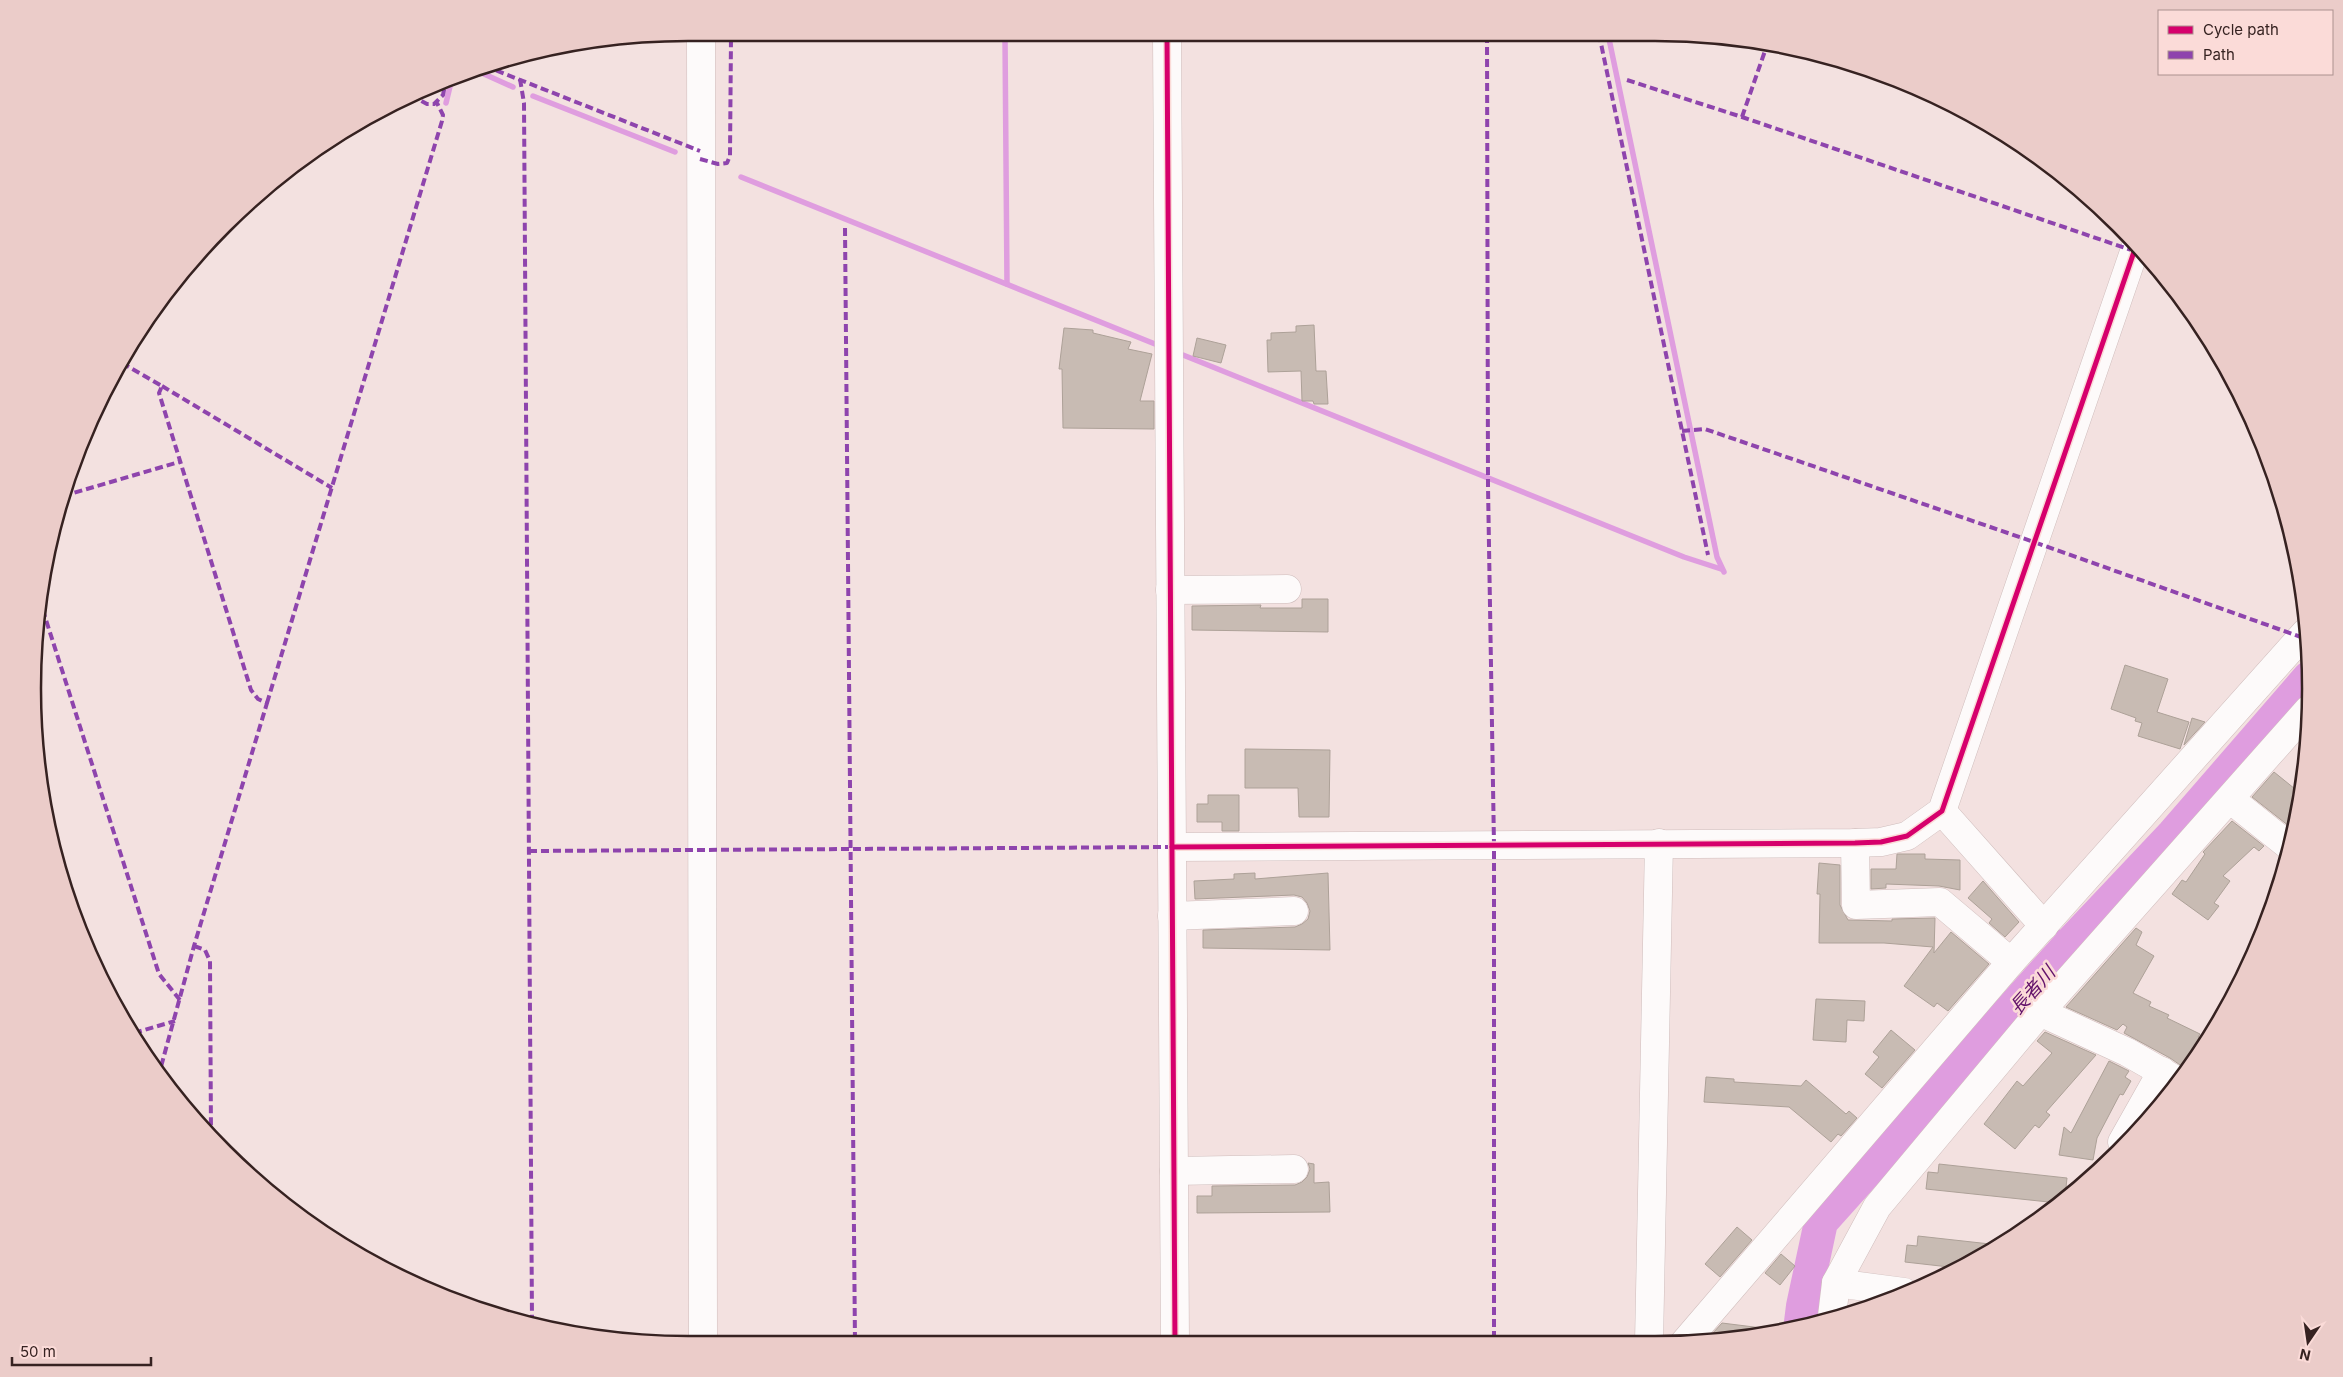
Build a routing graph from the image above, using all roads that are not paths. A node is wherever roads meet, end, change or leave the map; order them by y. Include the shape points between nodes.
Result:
1 (701, 41) edge
2 (1167, 41) edge
3 (2136, 257) edge
4 (1287, 589) dead end
5 (1170, 590) junction
6 (2299, 639) edge
7 (2301, 718) edge
8 (2230, 799) junction
9 (1942, 811) junction
10 (2283, 841) edge
11 (1659, 843) junction
12 (1855, 843) junction
13 (1172, 847) junction
14 (1294, 911) dead end
15 (1172, 916) junction
16 (2044, 926) junction
17 (2011, 962) junction
18 (2040, 1012) junction
19 (2169, 1076) edge
20 (2142, 1113) edge
21 (1294, 1169) dead end
22 (1174, 1171) junction
23 (1836, 1283) junction
24 (1891, 1290) edge
25 (1833, 1311) edge
26 (1691, 1334) edge
27 (703, 1336) edge
28 (1175, 1336) edge
29 (1649, 1336) edge

1 - 27 street
2 - 5 street
3 - 9 street
4 - 5 street
5 - 13 street
6 - 16 street
7 - 8 street
8 - 10 street
8 - 18 street
9 - 12 street via 1907,836
9 - 16 street
11 - 12 street
11 - 13 street
11 - 29 street
12 - 17 street via 1856,905 1940,902
13 - 15 street
14 - 15 street
15 - 22 street
16 - 17 street
17 - 26 street
18 - 19 street
18 - 23 street via 1877,1207
19 - 20 street
21 - 22 street
22 - 28 street
23 - 24 street
23 - 25 street

